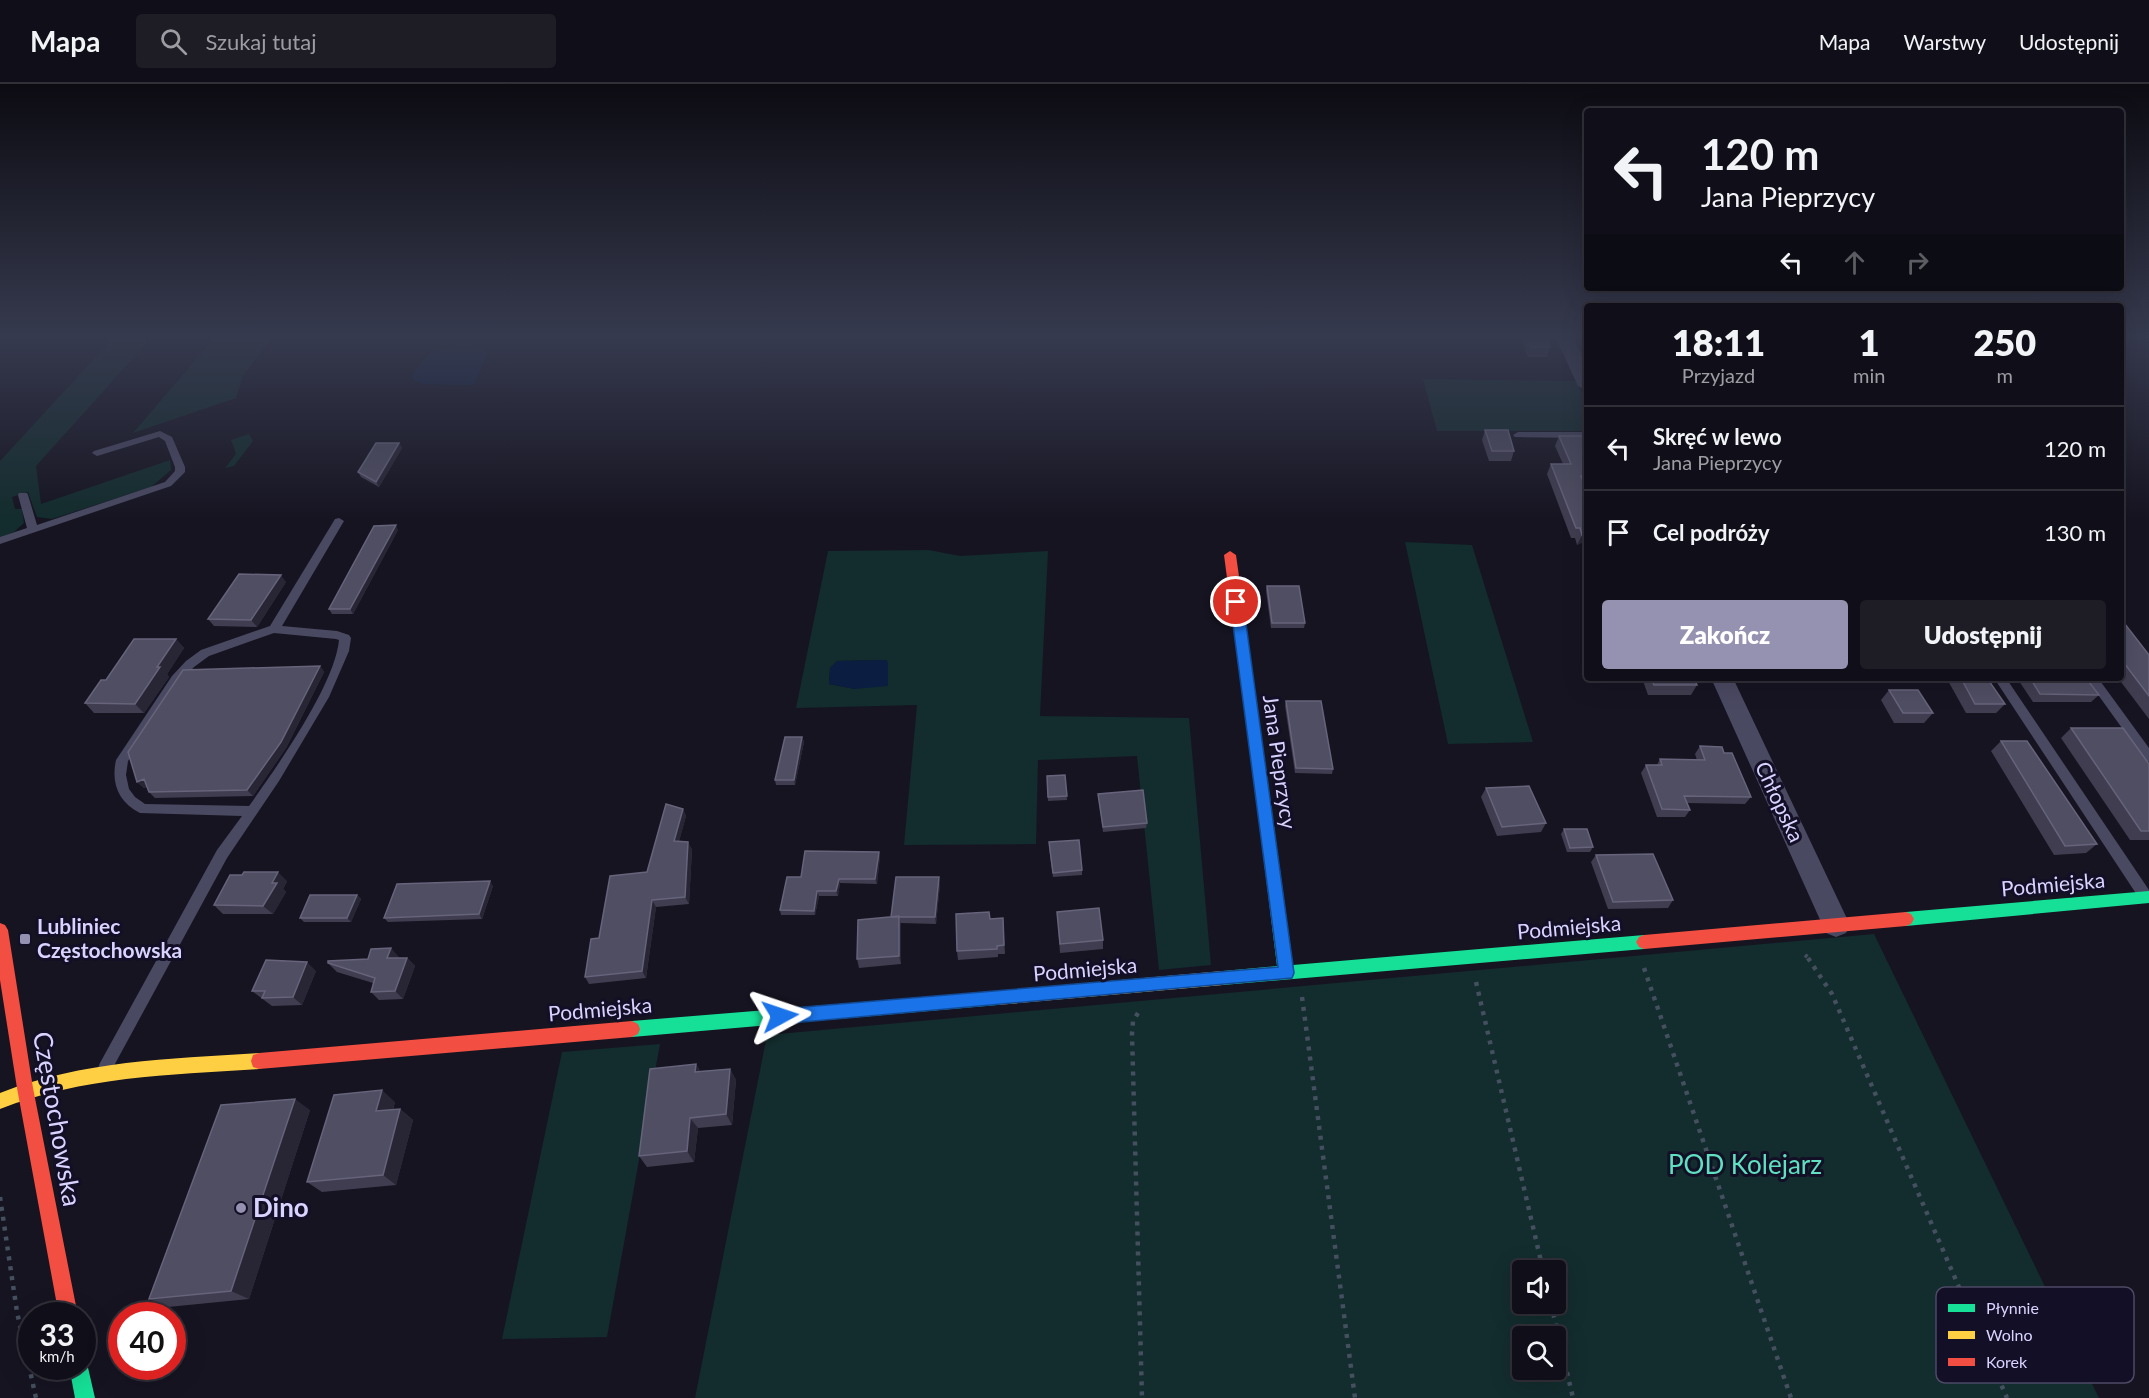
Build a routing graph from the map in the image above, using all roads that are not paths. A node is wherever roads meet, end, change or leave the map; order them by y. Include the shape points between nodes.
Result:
1 (1518, 435) dead end
2 (1584, 435) edge
3 (97, 453) dead end
4 (23, 495) dead end
5 (339, 521) dead end
6 (33, 530) junction
7 (0, 541) edge
8 (1230, 555) dead end
9 (274, 629) junction
10 (1723, 681) edge
11 (2002, 681) edge
12 (2094, 681) edge
13 (2149, 757) edge
14 (252, 811) junction
15 (2148, 897) edge
16 (1836, 925) junction
17 (0, 930) edge
18 (1287, 973) junction
19 (102, 1074) junction
20 (25, 1088) junction
21 (0, 1101) edge
22 (66, 1302) edge
23 (82, 1380) edge
24 (85, 1398) edge

1 - 2 lane
3 - 6 lane via 160,434 169,439 180,472 168,484
4 - 6 lane
5 - 9 lane
6 - 7 lane
8 - 18 street, Jana Pieprzycy
9 - 14 lane via 337,635 345,638 347,645 339,667 276,778
9 - 14 lane via 222,646 190,663 122,760 119,771 125,798 144,809
10 - 16 street, Chłopska
11 - 15 lane
12 - 13 lane
14 - 19 lane via 222,854
15 - 16 street, Podmiejska
16 - 18 street, Podmiejska
17 - 20 street, Częstochowska
18 - 19 street, Podmiejska
19 - 20 street, Podmiejska
20 - 21 street, Podmiejska
20 - 22 street, Częstochowska
23 - 24 street

